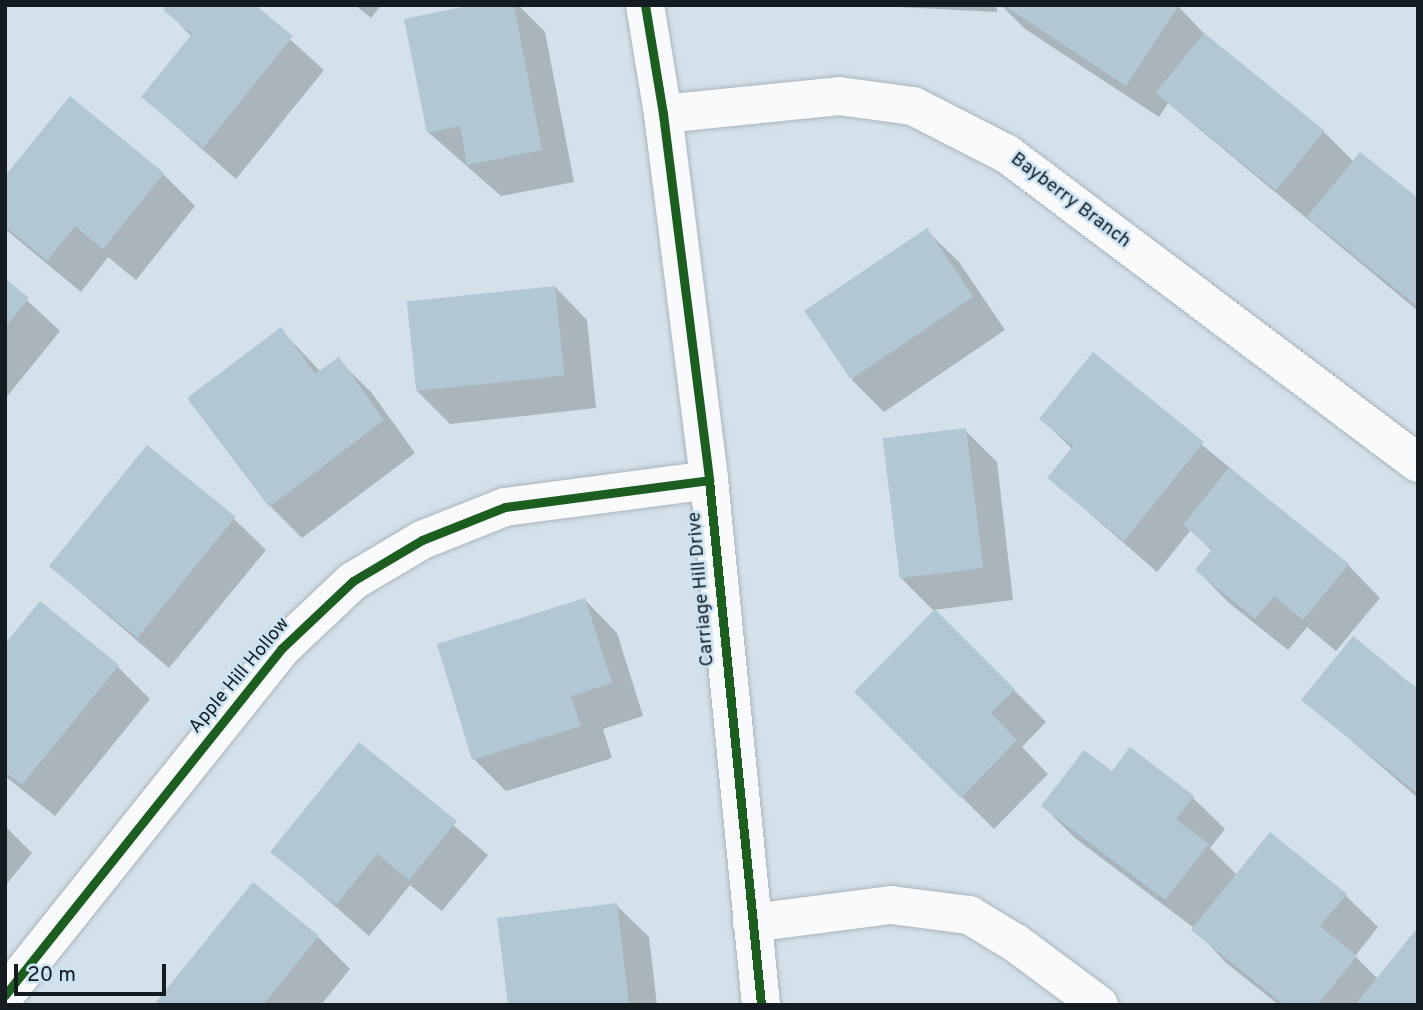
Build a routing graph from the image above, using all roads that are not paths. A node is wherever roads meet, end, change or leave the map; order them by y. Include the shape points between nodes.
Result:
1 (645, 5) edge
2 (663, 114) junction
3 (1418, 463) edge
4 (709, 480) junction
5 (752, 923) junction
6 (5, 995) edge
7 (761, 1005) edge
8 (1099, 1005) edge

1 - 2 street, Carriage Hill Drive
2 - 3 street, Bayberry Branch via 839,96 914,106 1007,154
2 - 4 street, Carriage Hill Drive
4 - 5 street, Carriage Hill Drive
4 - 6 street, Apple Hill Hollow via 505,507 422,540 353,581 281,649
5 - 7 street, Carriage Hill Drive
5 - 8 street via 891,905 969,915

